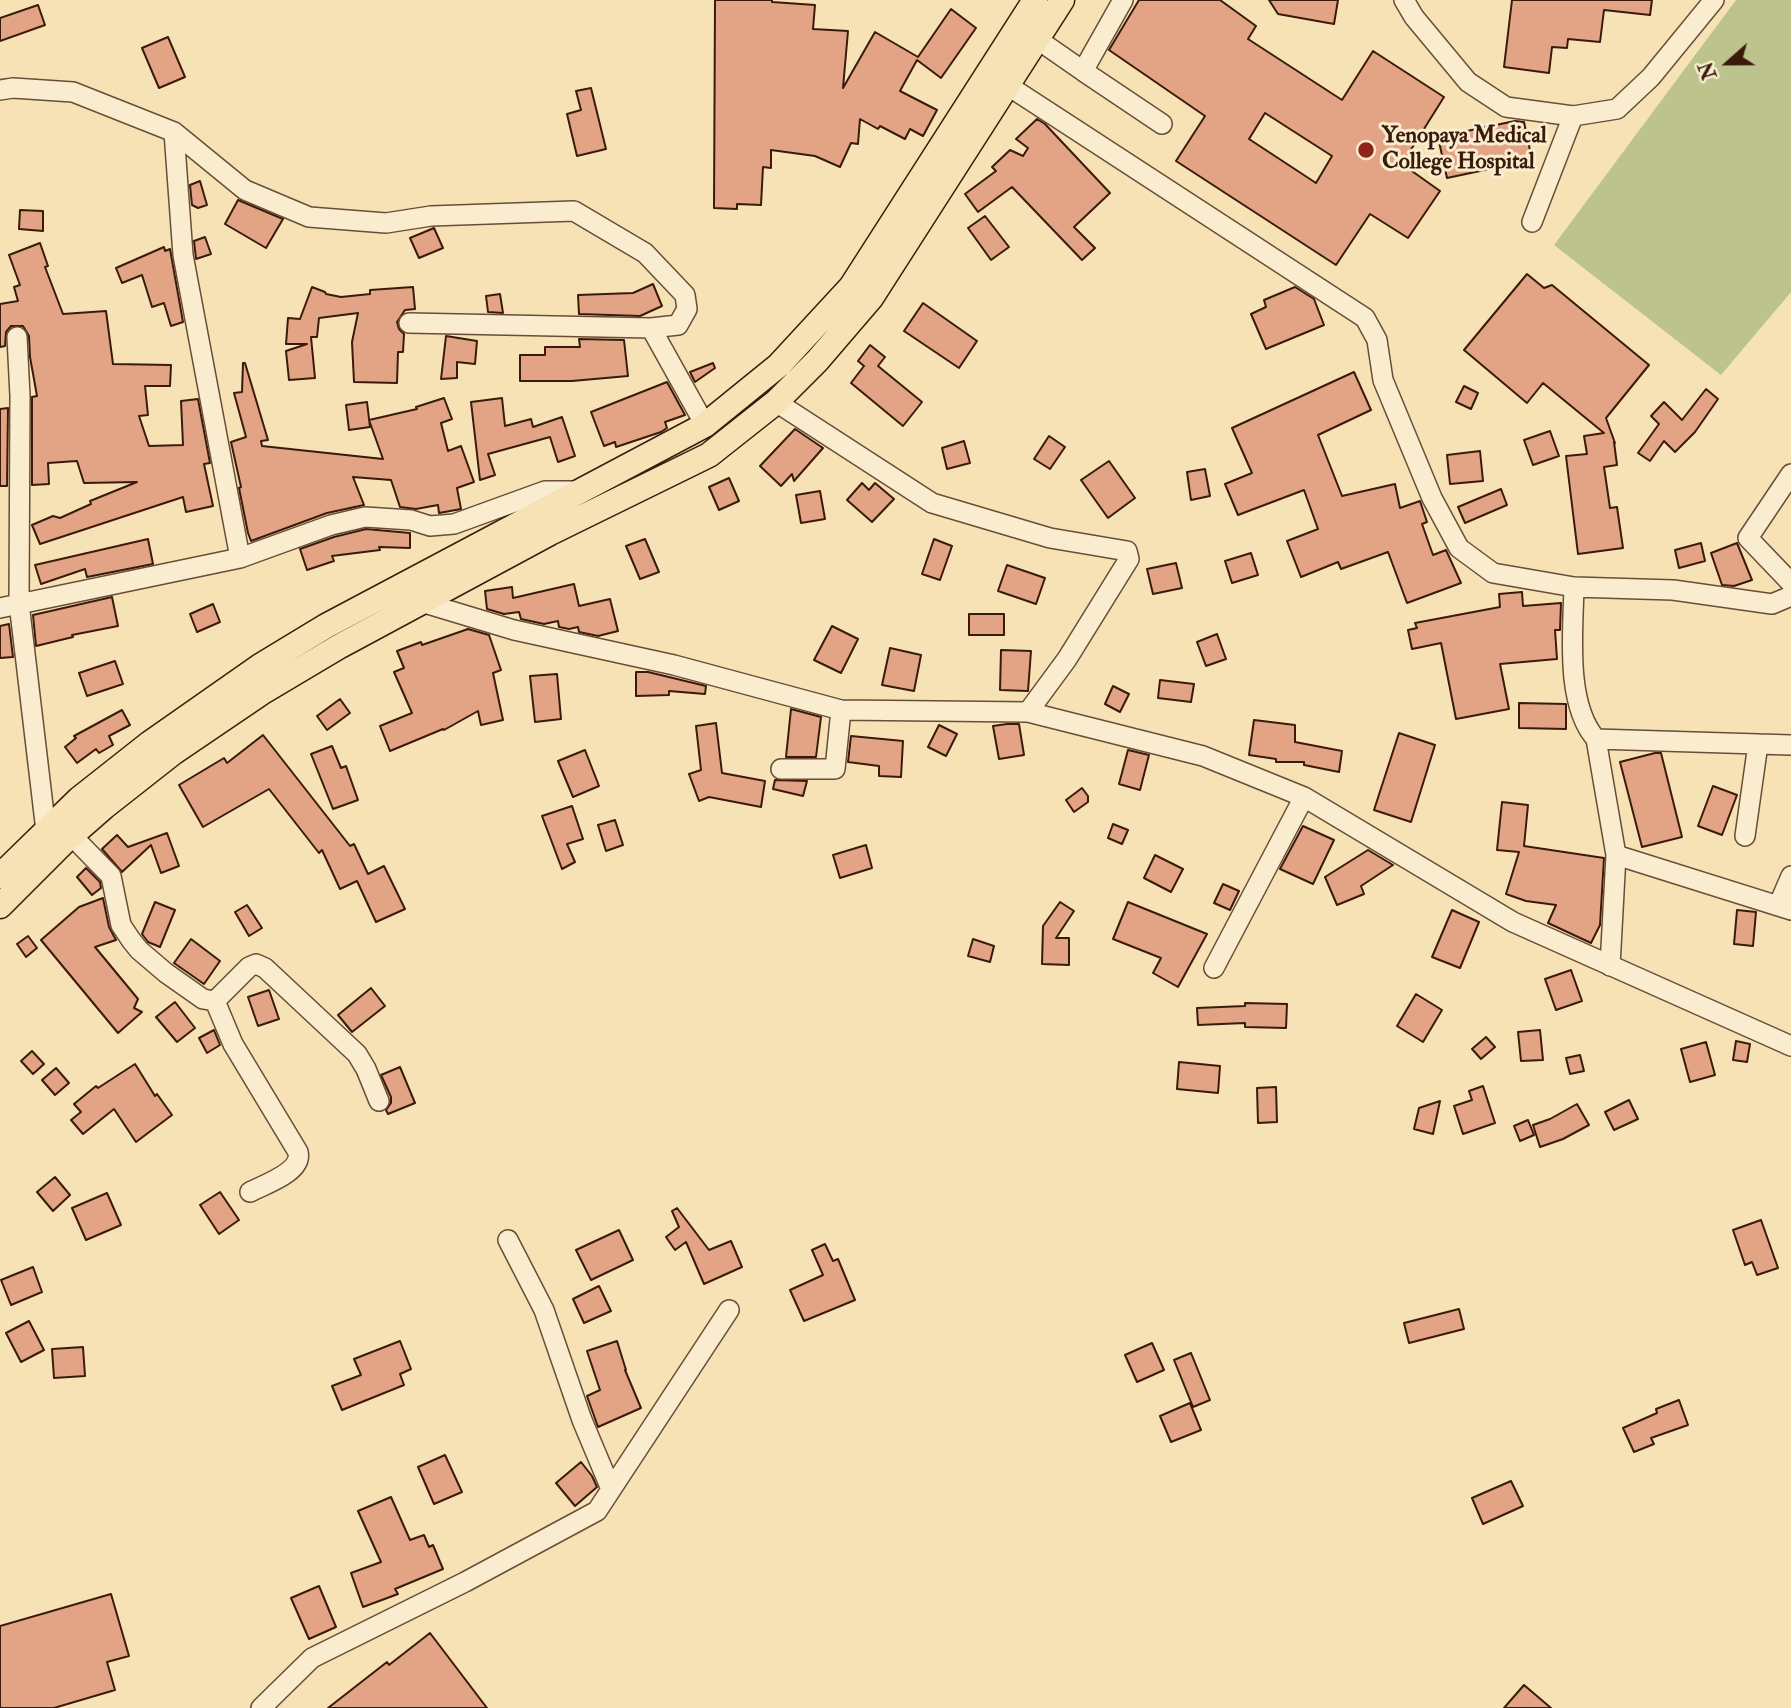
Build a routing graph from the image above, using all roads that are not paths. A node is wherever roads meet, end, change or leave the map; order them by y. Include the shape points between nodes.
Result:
1 (1035, 0) edge
2 (1062, 0) edge
3 (1123, 0) edge
4 (1404, 0) edge
5 (1714, 0) edge
6 (1037, 39) junction
7 (1083, 71) junction
8 (1007, 85) junction
9 (0, 90) edge
10 (1573, 116) junction
11 (1162, 124) dead end
12 (174, 132) junction
13 (1532, 222) dead end
14 (410, 323) dead end
15 (651, 328) junction
16 (17, 337) dead end
17 (776, 402) junction
18 (705, 425) junction
19 (1791, 474) edge
20 (579, 491) junction
21 (240, 558) junction
22 (1791, 583) edge
23 (1574, 587) junction
24 (1791, 596) edge
25 (421, 601) junction
26 (10, 605) edge
27 (841, 710) junction
28 (1028, 712) junction
29 (1596, 739) junction
30 (1758, 744) junction
31 (1791, 745) edge
32 (781, 769) dead end
33 (1304, 797) junction
34 (46, 831) junction
35 (72, 836) junction
36 (1745, 836) dead end
37 (1616, 855) junction
38 (0, 876) edge
39 (1791, 876) edge
40 (0, 906) edge
41 (1785, 907) edge
42 (1610, 967) junction
43 (1214, 968) dead end
44 (215, 1001) junction
45 (1791, 1046) edge
46 (379, 1101) dead end
47 (250, 1192) dead end
48 (508, 1240) dead end
49 (729, 1310) dead end
50 (611, 1489) junction
51 (261, 1708) edge

1 - 18 main road via 851,287 779,365
2 - 6 main road
3 - 7 street
4 - 10 street via 1468,82 1506,107
5 - 10 street via 1651,77 1617,109
6 - 7 street
6 - 8 main road
7 - 11 street
8 - 17 main road via 871,298
8 - 23 street via 1365,318 1377,340 1383,380 1432,498 1459,548 1493,573
9 - 12 street via 72,92
10 - 13 street
12 - 15 street via 244,190 309,217 386,223 431,216 574,211 645,253 685,295 687,309 678,325
12 - 21 street via 183,255
14 - 15 street
15 - 18 street
16 - 26 street via 20,396
17 - 25 main road via 709,455
17 - 28 street via 932,503 1050,538 1127,551 1129,559
18 - 20 main road
19 - 22 street via 1748,538
20 - 21 street via 545,491 454,524 430,526 365,517
20 - 34 main road via 260,666 150,743
21 - 26 street
23 - 24 street via 1674,590 1772,604
23 - 29 street via 1574,673 1581,713
25 - 27 street via 514,630 674,665
25 - 35 main road via 250,700 174,752
26 - 34 street
27 - 28 street
27 - 32 street via 835,769
28 - 33 street via 1203,755
29 - 30 street
29 - 37 street
30 - 31 street
30 - 36 street
33 - 42 street via 1513,922
33 - 43 street
34 - 38 main road
35 - 40 main road
35 - 44 street via 111,876 121,925 139,950 203,999
37 - 41 street
37 - 42 street
39 - 41 street
42 - 45 street
44 - 46 street via 249,967 265,968 357,1054
44 - 47 street via 233,1044 299,1152 297,1165
48 - 50 street via 544,1310
49 - 50 street
50 - 51 street via 597,1511 312,1658

